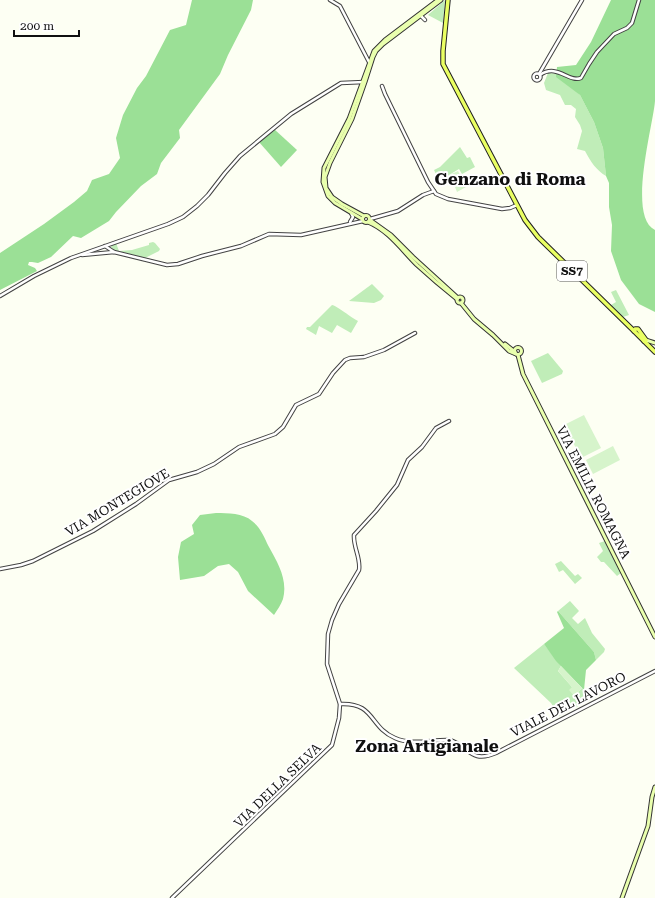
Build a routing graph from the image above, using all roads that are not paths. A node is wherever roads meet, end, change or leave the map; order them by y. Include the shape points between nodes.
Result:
1 (330, 0) edge
2 (438, 0) edge
3 (441, 0) edge
4 (448, 0) edge
5 (582, 0) edge
6 (639, 0) edge
7 (421, 16) junction
8 (425, 20) dead end
9 (369, 62) junction
10 (364, 82) junction
11 (382, 86) dead end
12 (434, 191) junction
13 (516, 206) junction
14 (351, 212) junction
15 (363, 219) junction
16 (369, 220) junction
17 (349, 223) junction
18 (111, 244) junction
19 (105, 246) junction
20 (100, 247) junction
21 (111, 252) junction
22 (99, 253) junction
23 (79, 255) junction
24 (0, 296) edge
25 (415, 333) dead end
26 (645, 341) junction
27 (655, 343) edge
28 (655, 352) edge
29 (449, 421) dead end
30 (0, 569) edge
31 (655, 637) edge
32 (655, 671) edge
33 (340, 704) junction
34 (655, 787) edge
35 (172, 898) edge
36 (622, 898) edge

1 - 9 street via 340,6
2 - 9 main road via 381,43
3 - 7 main road
4 - 13 main road, SS7 via 442,58 444,66
5 - 6 street via 539,74 553,71 581,79 597,52 613,35 632,23
7 - 8 street
7 - 10 main road via 377,50
9 - 10 main road
10 - 14 main road via 322,177 329,197
10 - 15 main road via 352,119 325,180 327,190 334,199
10 - 18 street via 341,83 291,114 240,156 207,196 186,215
11 - 12 street
12 - 13 street via 445,198 484,206 504,209
12 - 16 street via 398,211
13 - 26 main road, SS7 via 537,236
14 - 15 main road
14 - 17 street via 353,217
15 - 16 main road via 365,223
15 - 16 main road via 368,216
15 - 17 street
16 - 31 main road, VIA EMILIA ROMAGNA via 388,233 458,298 462,298 462,302 476,318 516,353 523,374
17 - 21 street via 301,235 269,234 241,246 175,265
18 - 19 street
18 - 21 street
19 - 20 street
19 - 21 street via 105,249
20 - 22 street
20 - 23 street
21 - 22 street
22 - 23 street
23 - 24 street via 34,276
25 - 30 street, VIA MONTEGIOVE via 386,349 364,357 345,360 318,394 296,405 283,427 275,434 239,447 197,472 169,480 93,531 35,560
26 - 27 main road
26 - 28 main road, SS7
29 - 33 street, VIA DELLA SELVA via 436,428 423,446 408,460 397,485 354,535 359,570 339,604 328,637 327,665
32 - 33 street, VIALE DEL LAVORO via 495,753 483,756 471,754 450,740 409,742 397,739 384,732 362,707
33 - 35 street, VIA DELLA SELVA via 331,747
34 - 36 main road via 648,826

